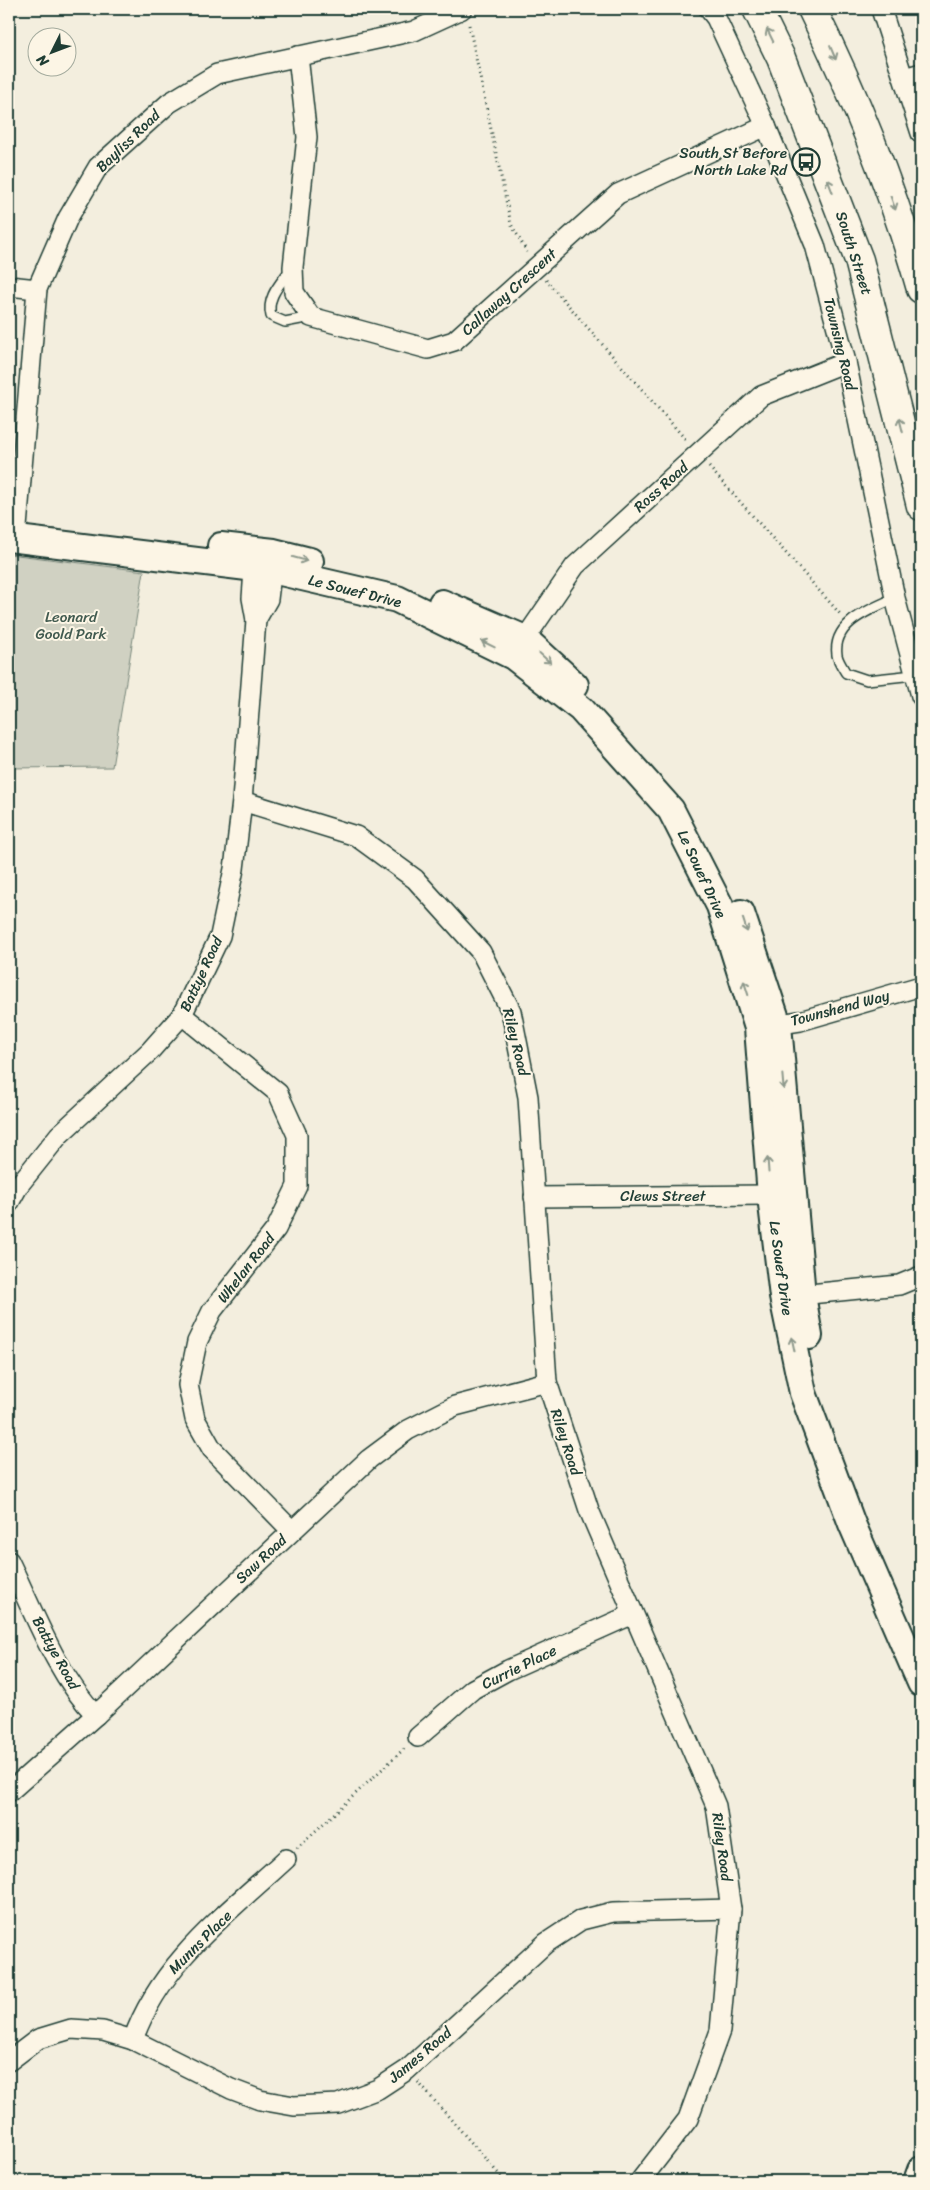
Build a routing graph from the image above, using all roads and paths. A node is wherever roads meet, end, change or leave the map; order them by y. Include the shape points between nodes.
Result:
1 (709, 9) edge
2 (757, 9) edge
3 (812, 9) edge
4 (881, 9) edge
5 (465, 14) edge
6 (298, 56) junction
7 (913, 75) edge
8 (766, 126) junction
9 (921, 133) edge
10 (293, 267) junction
11 (536, 268) junction
12 (9, 286) edge
13 (37, 289) junction
14 (921, 289) edge
15 (311, 317) junction
16 (846, 362) junction
17 (698, 454) junction
18 (921, 506) edge
19 (13, 530) edge
20 (264, 560) junction
21 (895, 598) junction
22 (848, 623) junction
23 (519, 647) junction
24 (914, 676) junction
25 (921, 696) edge
26 (242, 801) junction
27 (921, 986) edge
28 (182, 1015) junction
29 (768, 1026) junction
30 (782, 1195) junction
31 (534, 1197) junction
32 (9, 1203) edge
33 (921, 1276) edge
34 (792, 1296) junction
35 (547, 1382) junction
36 (292, 1531) junction
37 (9, 1561) edge
38 (633, 1614) junction
39 (921, 1652) edge
40 (921, 1683) edge
41 (96, 1715) junction
42 (418, 1737) joint
43 (9, 1792) edge
44 (286, 1859) joint
45 (731, 1909) junction
46 (133, 2040) junction
47 (9, 2061) edge
48 (407, 2070) junction
49 (921, 2170) edge
50 (505, 2181) edge
51 (640, 2181) edge
52 (917, 2181) edge

1 - 8 street, Townsing Road
18 -> 2 highway, South Street via 859,260 781,58
3 -> 14 highway via 871,142 908,242
4 - 7 street
5 - 6 street, Bayliss Road via 414,31
5 - 11 path via 511,224
6 - 10 street via 306,137
6 - 13 street, Bayliss Road via 217,74 169,103 98,167 68,218
7 - 9 street
8 - 11 street, Callaway Crescent via 618,194
8 - 16 street, Townsing Road via 815,245
10 - 15 street via 294,292
10 - 15 lane via 268,306 272,316 285,322
11 - 15 street, Callaway Crescent via 454,341 428,349
11 - 17 path
12 - 13 street
13 - 19 street, Bayliss Road
16 - 17 street, Ross Road via 761,396
16 - 21 street, Townsing Road
17 - 22 path
17 - 23 street, Ross Road via 575,566
19 - 20 street, Le Souef Drive
20 - 23 street, Le Souef Drive via 397,599
20 - 26 street, Battye Road via 268,599 256,620
21 - 22 lane
21 - 24 street, Townsing Road
22 - 24 lane via 838,640 837,656 846,673 867,680
23 - 29 street, Le Souef Drive via 581,709 670,810 720,906
24 - 25 street, Townsing Road
26 - 28 street, Battye Road via 234,869 220,936
26 - 31 street, Riley Road via 356,836 415,878 481,952 511,1011 528,1097
27 - 29 street, Townshend Way via 800,1021
28 - 32 street, Battye Road via 150,1051 59,1135 19,1185
28 - 36 street, Whelan Road via 278,1093 297,1136 297,1186 276,1229 212,1311 198,1342 188,1385 195,1419 212,1449
29 - 30 street, Le Souef Drive
30 - 31 street, Clews Street
30 - 34 street, Le Souef Drive
31 - 35 street, Riley Road
33 - 34 street via 899,1285
34 - 39 street, Le Souef Drive via 819,1389 865,1522
40 -> 34 street, Le Souef Drive via 852,1524 803,1393
35 - 36 street, Saw Road via 455,1406 408,1430 369,1459
35 - 38 street, Riley Road via 589,1510
36 - 41 street, Saw Road
37 - 41 street, Battye Road via 63,1671
38 - 42 street, Currie Place via 473,1689
38 - 45 street, Riley Road via 716,1806
41 - 43 street, Saw Road
42 - 44 path
44 - 46 street, Munns Place via 187,1951 164,1978 146,2007
45 - 48 street, James Road via 613,1912 581,1920 546,1943
45 - 51 street, Riley Road via 720,2031 688,2119
46 - 47 street, James Road via 103,2031 71,2029 38,2039
46 - 48 street, James Road via 231,2090 260,2100 294,2106 338,2104 378,2089
48 - 50 path
49 - 52 street

